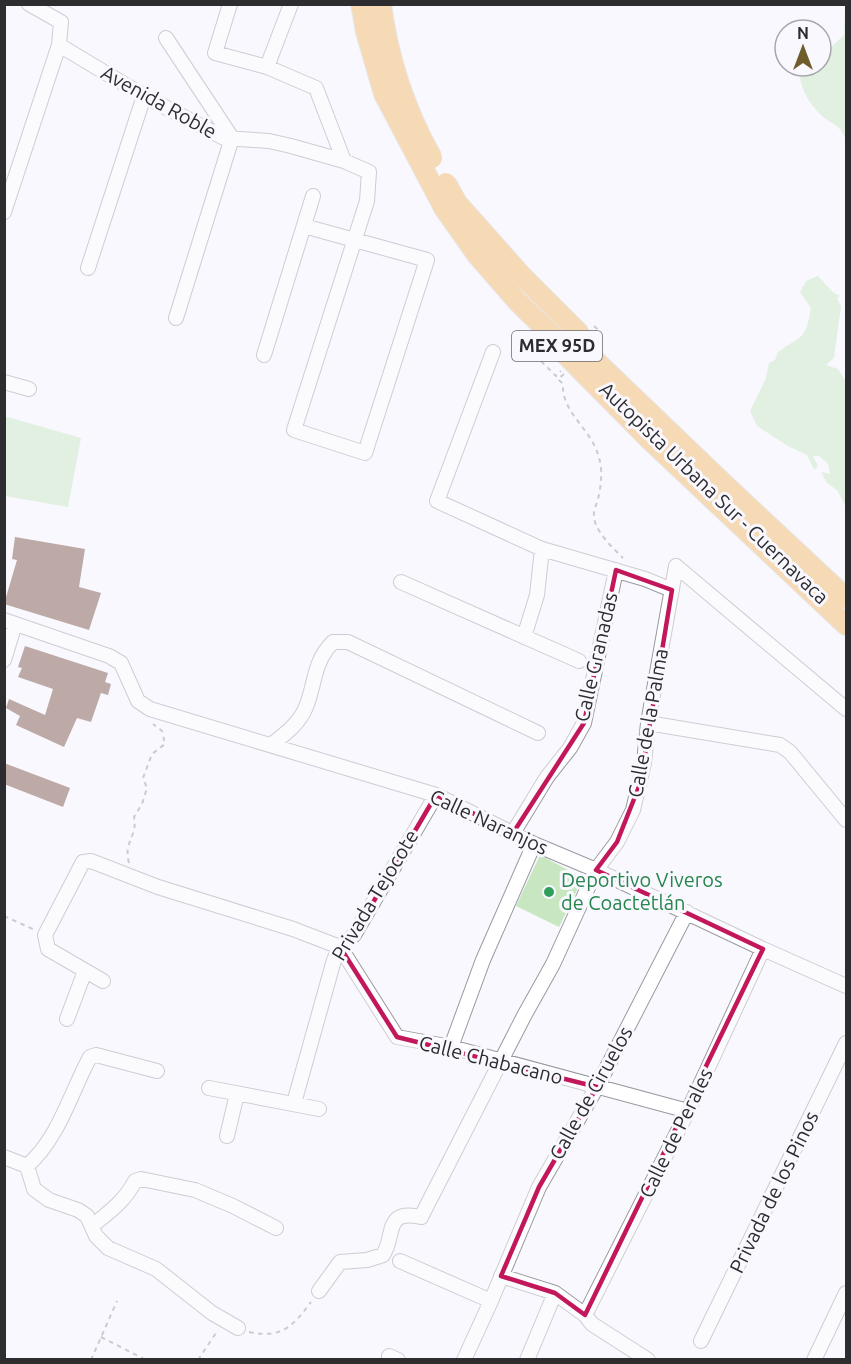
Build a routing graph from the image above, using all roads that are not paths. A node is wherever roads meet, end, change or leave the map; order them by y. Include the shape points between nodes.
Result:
1 (29, 4) edge
2 (230, 4) edge
3 (291, 4) edge
4 (361, 4) edge
5 (380, 4) edge
6 (165, 38) dead end
7 (59, 45) junction
8 (267, 68) junction
9 (144, 96) junction
10 (232, 138) junction
11 (344, 161) junction
12 (313, 196) dead end
13 (4, 212) edge
14 (304, 226) junction
15 (353, 240) junction
16 (88, 268) dead end
17 (176, 318) dead end
18 (493, 352) dead end
19 (264, 355) dead end
20 (4, 382) edge
21 (29, 389) dead end
22 (542, 549) junction
23 (616, 570) junction
24 (401, 582) dead end
25 (846, 587) edge
26 (672, 590) junction
27 (846, 598) edge
28 (846, 620) edge
29 (10, 622) edge
30 (846, 625) edge
31 (524, 637) junction
32 (4, 660) edge
33 (579, 661) dead end
34 (846, 709) edge
35 (648, 723) junction
36 (538, 733) dead end
37 (271, 745) junction
38 (436, 795) junction
39 (846, 820) edge
40 (513, 833) junction
41 (534, 844) junction
42 (596, 870) junction
43 (687, 912) junction
44 (340, 948) junction
45 (763, 949) junction
46 (85, 971) junction
47 (103, 981) dead end
48 (846, 986) edge
49 (67, 1019) dead end
50 (846, 1043) edge
51 (451, 1047) junction
52 (501, 1060) junction
53 (157, 1071) dead end
54 (597, 1087) junction
55 (209, 1088) dead end
56 (237, 1094) junction
57 (294, 1103) junction
58 (319, 1109) dead end
59 (688, 1110) junction
60 (227, 1136) dead end
61 (4, 1157) edge
62 (27, 1166) junction
63 (92, 1226) junction
64 (276, 1228) dead end
65 (400, 1261) dead end
66 (501, 1276) junction
67 (319, 1291) road end
68 (555, 1293) junction
69 (846, 1293) edge
70 (491, 1301) junction
71 (585, 1315) junction
72 (238, 1328) road end
73 (701, 1341) dead end
74 (464, 1359) edge
75 (527, 1359) edge
76 (648, 1359) edge
77 (813, 1359) edge

1 - 7 street via 61,22
2 - 8 street via 215,53
3 - 8 street
4 - 28 highway, Autopista Urbana Sur - Cuernavaca, bridge via 384,94 444,208 477,255 519,303
4 - 30 highway, MEX 95D via 372,59 389,112 441,218 478,267 650,440
5 - 25 highway, Autopista Urbana Sur - Cuernavaca, bridge via 401,90 425,146 457,203 521,275 629,383
5 - 27 highway, MEX 95D via 382,25 422,145 449,200 500,267 616,383
6 - 10 street
7 - 9 street, Avenida Roble
7 - 13 street
8 - 11 street via 316,88
9 - 10 street, Avenida Roble via 225,138
9 - 16 street
10 - 11 street, Avenida Roble via 269,141
10 - 17 street
11 - 15 street, Avenida Roble via 369,172 367,201
12 - 14 street
14 - 15 street
14 - 19 street
15 - 15 street via 427,260 365,453 294,430
18 - 22 street via 437,501
20 - 21 street
22 - 23 street
22 - 31 street via 537,595
23 - 26 street
23 - 40 street, Calle Granadas via 584,723
24 - 31 street
26 - 34 street, Calle de la Palma via 676,566
26 - 35 street, Calle de la Palma
29 - 32 street
29 - 37 street, Calle Naranjos via 121,663 138,701 150,709
31 - 33 street
35 - 39 street via 780,745
35 - 42 street, Calle de la Palma via 633,810 617,842
36 - 37 street via 348,642 333,642 321,654 305,708 295,725
37 - 38 street, Calle Naranjos
38 - 40 street, Calle Naranjos
38 - 44 street, Privada Tejocote via 354,935
40 - 41 street, Calle Naranjos
41 - 42 street, Calle Naranjos
41 - 51 street via 483,960
42 - 43 street, Calle Naranjos
42 - 52 street via 553,964
43 - 45 street, Calle Naranjos
43 - 54 street, Calle de Ciruelos
44 - 46 street via 91,861 83,862 45,935 48,949
44 - 51 street, Calle Chabacano via 397,1037
44 - 57 street, Privada Tejocote
45 - 48 street, Calle Naranjos
45 - 59 street, Calle de Perales
46 - 47 street
46 - 49 street
50 - 73 street, Privada de los Pinos
51 - 52 street, Calle Chabacano
52 - 54 street, Calle Chabacano
52 - 67 street via 421,1217 404,1216 396,1220 382,1256 340,1262
53 - 62 street via 90,1056 58,1123
54 - 59 street, Calle Chabacano
54 - 66 street, Calle de Ciruelos via 538,1187
55 - 56 street
56 - 57 street
56 - 60 street
57 - 58 street
59 - 71 street, Calle de Perales
61 - 62 street
62 - 63 street via 34,1190 78,1210
63 - 64 street via 128,1196 135,1181 141,1179 195,1190
63 - 72 street via 108,1248 156,1269 212,1313
65 - 70 street
66 - 68 street
66 - 70 street, Calle de Ciruelos
68 - 71 street
68 - 75 street
69 - 77 street
70 - 74 street, Calle de Ciruelos
71 - 76 street via 592,1324

